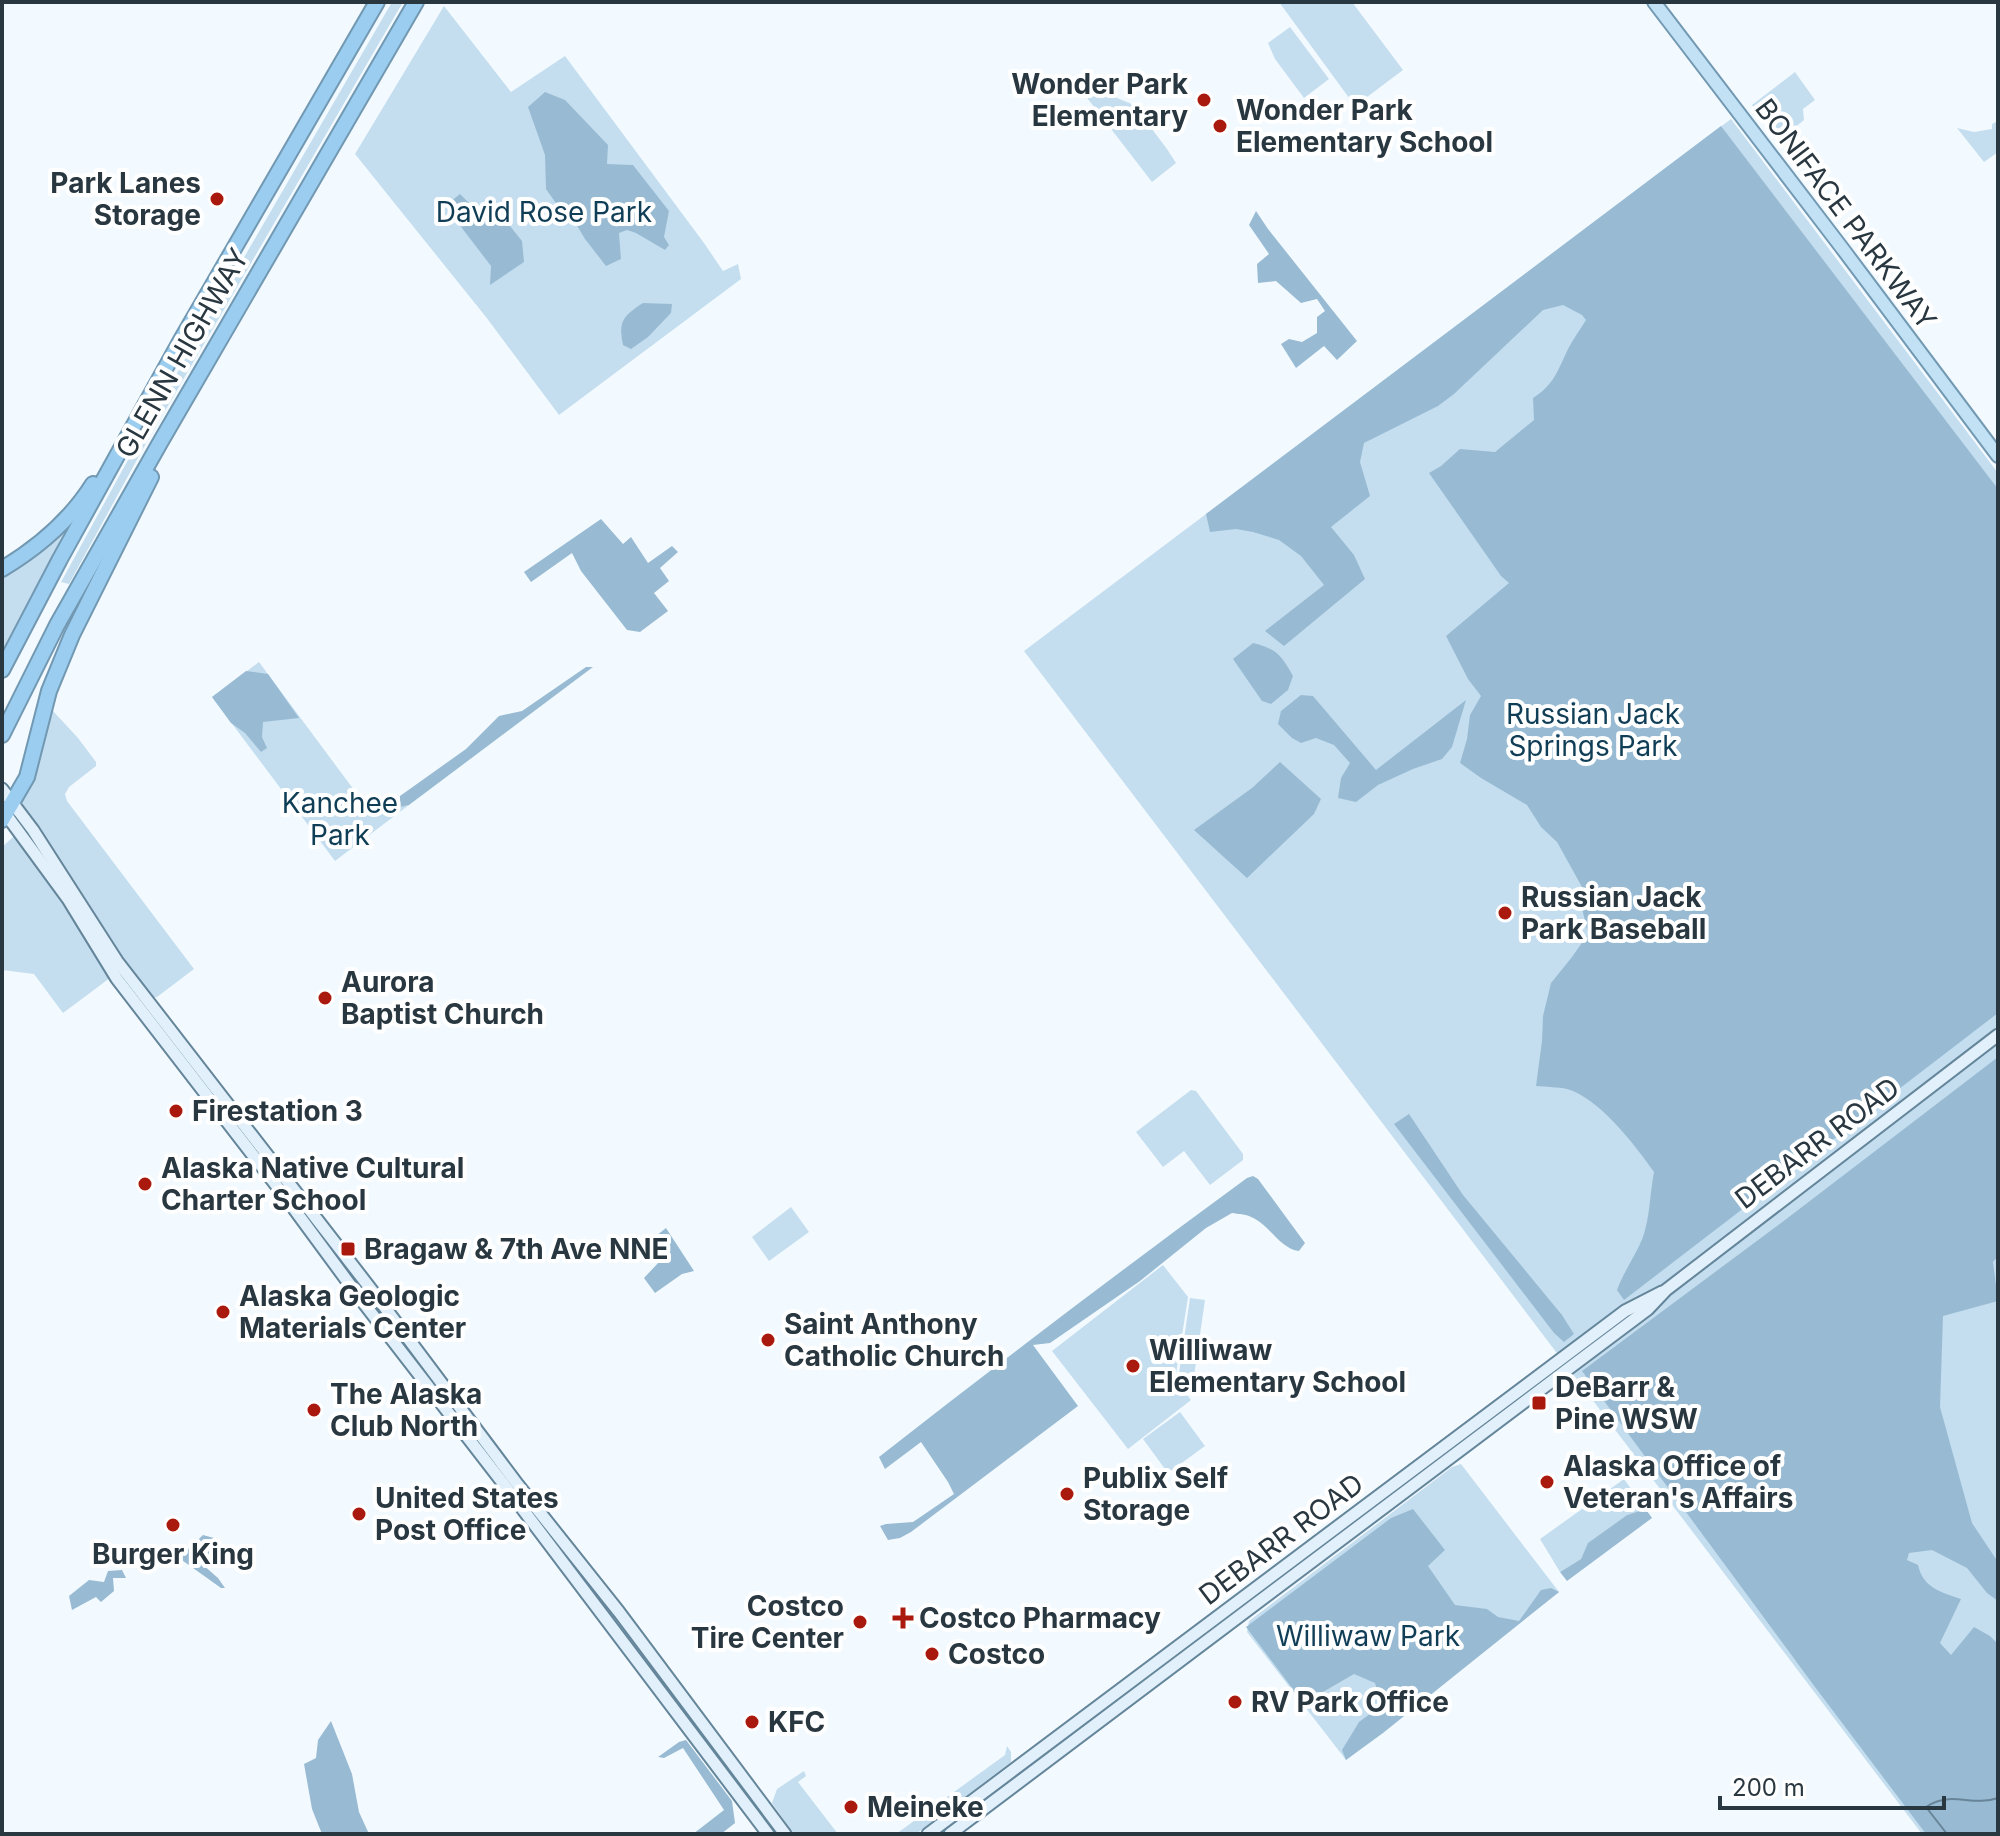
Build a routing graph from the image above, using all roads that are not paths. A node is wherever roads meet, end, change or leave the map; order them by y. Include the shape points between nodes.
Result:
1 (377, 2) edge
2 (416, 2) edge
3 (1654, 2) edge
4 (181, 340) junction
5 (195, 382) junction
6 (1998, 456) edge
7 (2, 569) edge
8 (2, 670) edge
9 (2, 735) edge
10 (5, 804) edge
11 (1998, 1035) edge
12 (1666, 1290) junction
13 (768, 1834) edge
14 (785, 1834) edge
15 (928, 1834) edge
16 (950, 1834) edge

1 - 4 highway, GLENN HIGHWAY
2 - 5 highway, GLENN HIGHWAY
3 - 6 main road, BONIFACE PARKWAY
4 - 7 highway via 90,489 45,537
4 - 8 highway, GLENN HIGHWAY
5 - 9 highway, GLENN HIGHWAY via 57,625
5 - 10 highway via 72,635 49,691 27,777
10 - 13 main road via 117,979
10 - 14 main road via 126,973
11 - 12 main road, DEBARR ROAD
12 - 15 main road, DEBARR ROAD via 1613,1319
12 - 16 main road, DEBARR ROAD via 1584,1358

